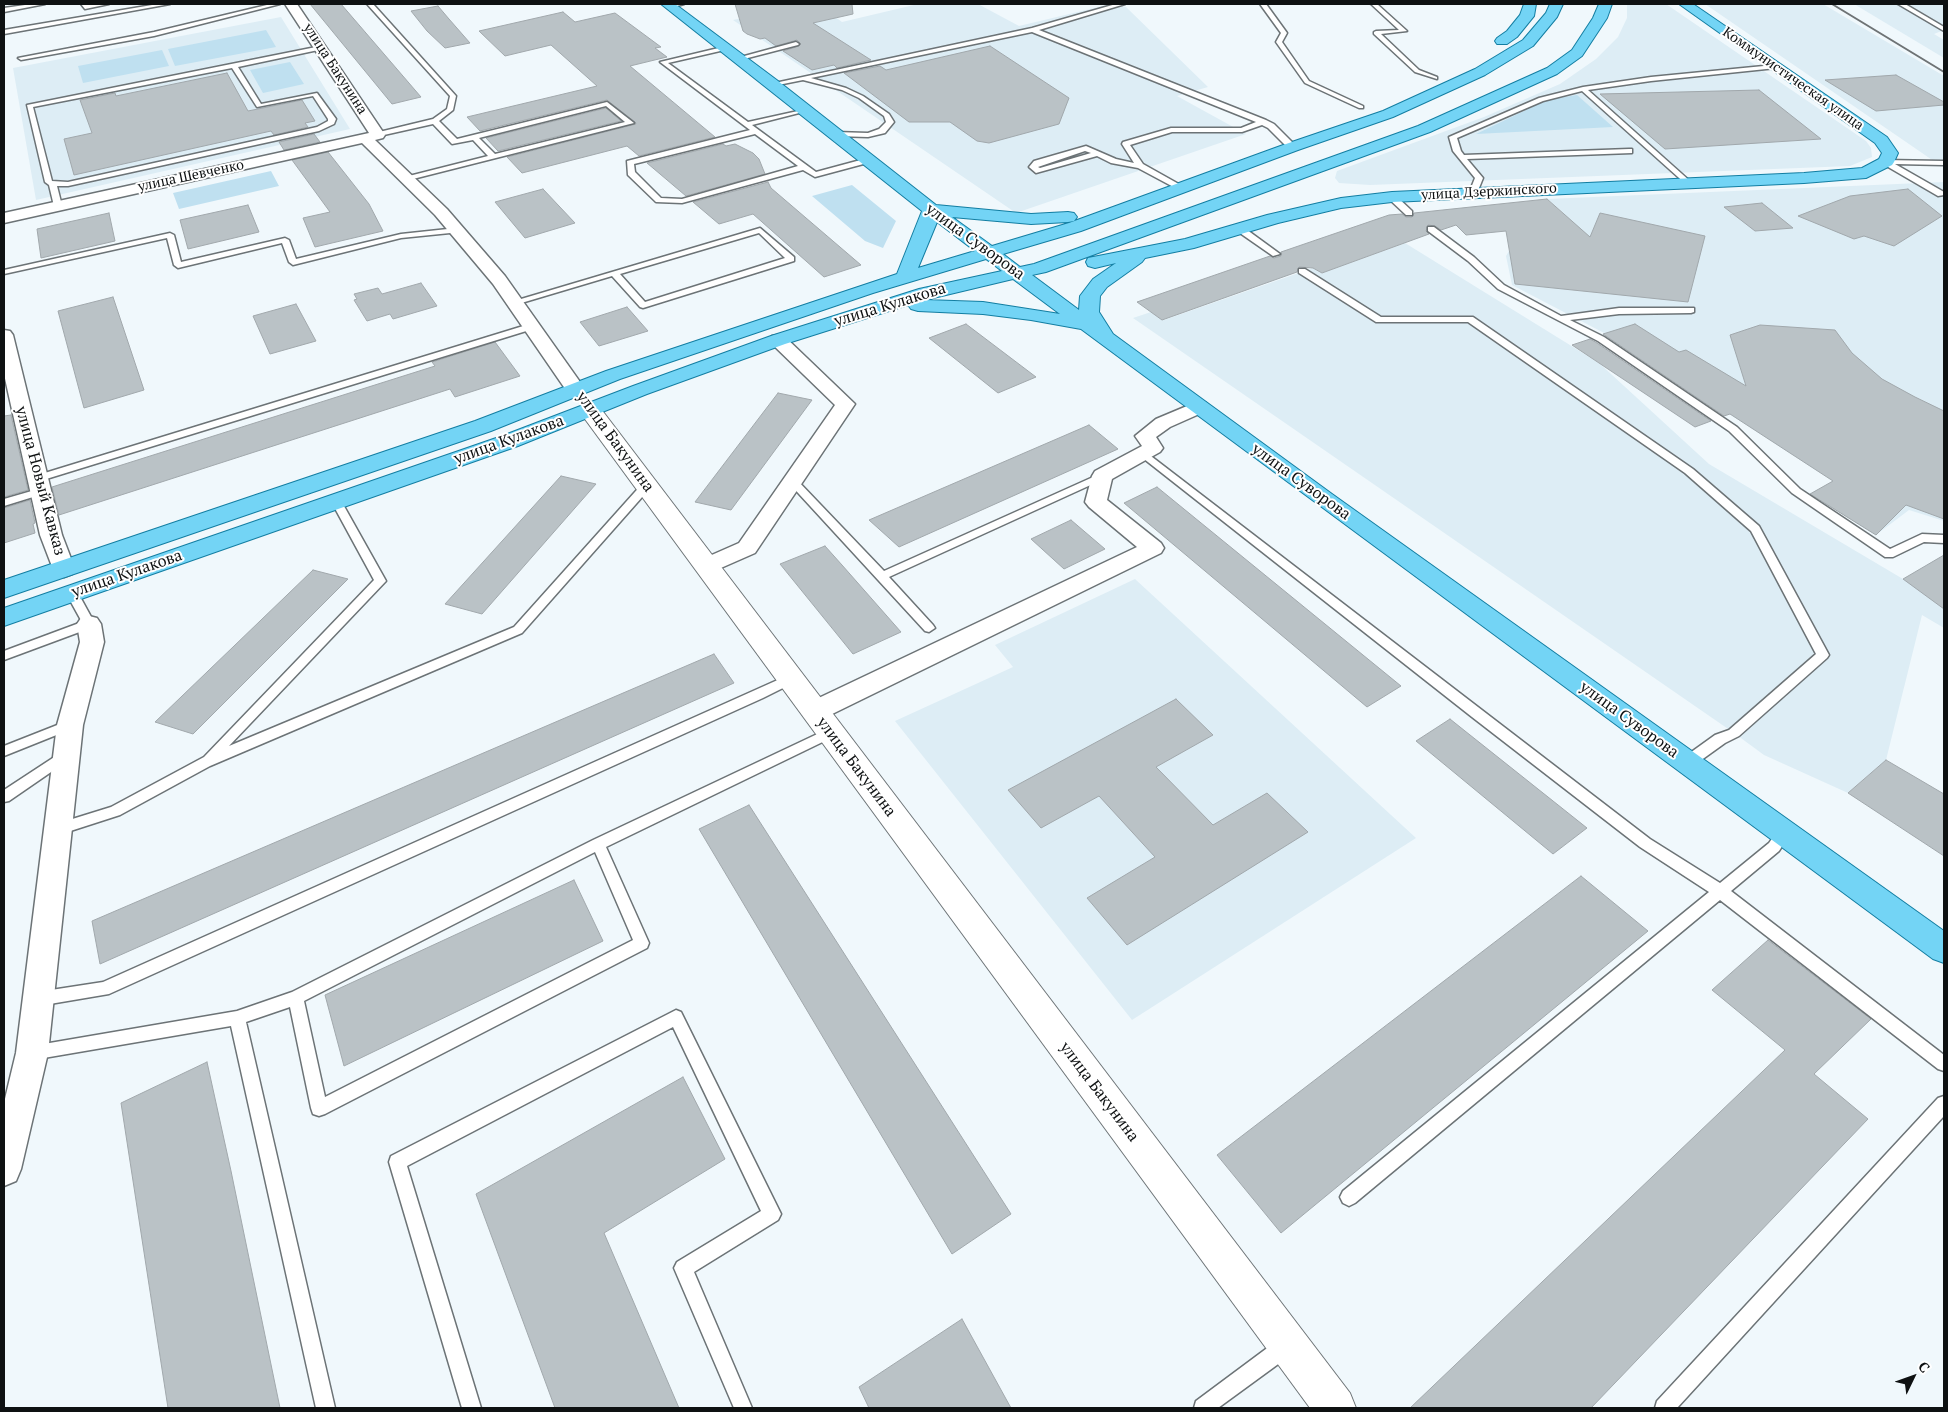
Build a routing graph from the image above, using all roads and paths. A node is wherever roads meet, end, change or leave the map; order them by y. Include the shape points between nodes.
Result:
1 (42, 4) edge
2 (84, 4) edge
3 (106, 4) edge
4 (167, 4) edge
5 (277, 4) edge
6 (292, 4) edge
7 (370, 4) edge
8 (1122, 4) edge
9 (1263, 4) edge
10 (1374, 4) edge
11 (1530, 4) edge
12 (1556, 4) edge
13 (1605, 4) edge
14 (1685, 4) edge
15 (1901, 4) edge
16 (673, 5) edge
17 (4, 10) edge
18 (1944, 29) edge
19 (1033, 30) junction
20 (4, 32) edge
21 (796, 44) dead end
22 (321, 48) junction
23 (728, 48) junction
24 (21, 58) dead end
25 (740, 58) junction
26 (234, 66) junction
27 (1774, 67) junction
28 (801, 78) junction
29 (1435, 78) junction
30 (774, 84) junction
31 (1583, 89) junction
32 (1404, 91) dead end
33 (1378, 101) dead end
34 (1361, 107) junction
35 (805, 110) junction
36 (435, 121) junction
37 (1263, 122) junction
38 (747, 124) junction
39 (756, 131) junction
40 (835, 134) junction
41 (371, 137) junction
42 (474, 137) junction
43 (1292, 147) junction
44 (1629, 152) dead end
45 (1096, 154) junction
46 (493, 157) junction
47 (1462, 157) junction
48 (868, 160) junction
49 (1886, 162) junction
50 (1944, 163) edge
51 (1140, 166) junction
52 (804, 167) junction
53 (408, 179) junction
54 (53, 184) junction
55 (1688, 184) junction
56 (1181, 189) junction
57 (1473, 193) junction
58 (1941, 194) dead end
59 (1392, 197) junction
60 (1216, 204) junction
61 (58, 206) junction
62 (931, 210) junction
63 (1124, 210) junction
64 (1409, 213) dead end
65 (4, 218) edge
66 (1240, 229) junction
67 (1431, 229) dead end
68 (457, 230) junction
69 (989, 252) junction
70 (1146, 252) junction
71 (1276, 254) dead end
72 (1039, 268) junction
73 (1302, 271) dead end
74 (4, 272) edge
75 (1016, 272) junction
76 (614, 273) junction
77 (905, 276) junction
78 (515, 302) junction
79 (884, 305) junction
80 (1692, 310) dead end
81 (1560, 319) junction
82 (533, 326) junction
83 (1097, 332) junction
84 (4, 335) edge
85 (778, 340) junction
86 (9, 381) edge
87 (583, 399) junction
88 (1199, 407) junction
89 (1143, 454) junction
90 (1102, 476) junction
91 (793, 482) junction
92 (40, 485) junction
93 (647, 486) junction
94 (336, 501) junction
95 (4, 503) edge
96 (1944, 539) edge
97 (706, 566) junction
98 (64, 569) junction
99 (882, 576) junction
100 (4, 589) edge
101 (72, 593) junction
102 (4, 617) edge
103 (89, 624) junction
104 (929, 628) dead end
105 (4, 656) edge
106 (791, 679) junction
107 (822, 722) junction
108 (70, 725) junction
109 (4, 751) edge
110 (66, 754) junction
111 (205, 762) junction
112 (1688, 762) junction
113 (4, 798) edge
114 (58, 829) junction
115 (1783, 834) junction
116 (598, 844) junction
117 (1720, 891) junction
118 (1942, 945) edge
119 (296, 998) junction
120 (38, 999) junction
121 (237, 1018) junction
122 (32, 1053) junction
123 (1944, 1064) edge
124 (1944, 1104) edge
125 (4, 1169) edge
126 (1349, 1196) dead end
127 (1288, 1345) junction
128 (326, 1408) edge
129 (470, 1408) edge
130 (743, 1408) edge
131 (1203, 1408) edge
132 (1335, 1408) edge
133 (1664, 1408) edge

1 - 17 lane
2 - 3 lane via 85,7
4 - 20 lane
5 - 24 lane via 154,34
6 - 22 street, улица Бакунина
7 - 36 lane via 453,96 450,110
8 - 19 lane
9 - 34 lane via 1284,33 1279,42 1307,82
10 - 29 lane via 1404,31 1376,33 1417,71
11 - 29 main road via 1527,16 1512,34
12 - 43 main road via 1552,14 1528,43 1480,72 1388,114
13 - 60 main road via 1600,18 1576,53 1552,71 1424,129
14 - 27 main road, Коммунистическая улица
15 - 18 lane
16 - 23 main road, улица Суворова
19 - 28 lane
19 - 37 lane
21 - 25 lane
22 - 26 lane
22 - 41 street, улица Бакунина
23 - 25 main road, улица Суворова
23 - 38 lane via 663,62
25 - 30 main road, улица Суворова
26 - 54 lane via 29,106 48,179
26 - 54 lane via 258,106 315,94 331,122 319,129 68,184
27 - 31 lane via 1651,78
27 - 49 main road, Коммунистическая улица via 1881,140 1890,153
28 - 30 lane
28 - 40 lane via 861,97 887,115 890,122 882,131 868,135
29 - 32 main road
30 - 35 main road, улица Суворова
31 - 47 lane via 1541,99 1453,137
31 - 55 lane
33 - 34 main road
34 - 43 main road
35 - 38 lane
35 - 40 main road, улица Суворова
36 - 41 lane
36 - 42 lane via 456,142
37 - 43 lane
37 - 51 lane via 1242,130 1172,130 1126,144
38 - 39 lane
39 - 52 lane
39 - 52 lane via 630,162 631,173 659,200 682,201
40 - 48 main road, улица Суворова
41 - 53 street, улица Бакунина
41 - 61 street, улица Шевченко
42 - 46 lane
42 - 46 lane via 607,104 630,123
43 - 56 main road
44 - 47 lane
45 - 45 lane via 1086,148 1033,167 1039,171
45 - 51 lane
46 - 53 lane
47 - 57 lane via 1479,178
48 - 52 lane via 814,175
48 - 62 main road, улица Суворова
49 - 50 lane, улица Дзержинского
49 - 55 main road, улица Дзержинского via 1866,173
49 - 58 lane
51 - 56 lane
53 - 68 street, улица Бакунина
54 - 61 lane
55 - 57 main road, улица Дзержинского
56 - 63 main road
57 - 59 main road, улица Дзержинского
59 - 64 lane
59 - 66 main road, улица Дзержинского via 1341,203
60 - 70 main road
60 - 72 main road
61 - 65 street, улица Шевченко
62 - 63 main road via 1031,219 1078,217
62 - 69 main road, улица Суворова
62 - 77 main road
63 - 69 main road, улица Кулакова
66 - 70 main road, улица Дзержинского
66 - 71 lane
67 - 81 lane via 1471,259 1500,287
68 - 74 lane via 401,236 293,262 285,240 178,265 170,235
68 - 78 street, улица Бакунина
69 - 75 main road, улица Суворова
69 - 77 main road, улица Кулакова
70 - 72 main road, улица Дзержинского via 1077,265
70 - 83 main road via 1100,283 1090,296 1088,312
72 - 75 main road, улица Кулакова
73 - 112 lane via 1379,320 1470,320 1689,471 1755,529 1823,655 1734,733
75 - 79 main road, улица Кулакова
75 - 83 main road, улица Суворова
76 - 76 lane via 760,230 791,259 643,305
76 - 78 lane
77 - 87 main road, улица Кулакова
78 - 82 street, улица Бакунина
79 - 83 main road via 943,305 1031,314
79 - 85 main road, улица Кулакова
80 - 81 lane via 1619,311
81 - 96 lane via 1601,339 1733,428 1796,491 1890,554 1922,538
82 - 87 street, улица Бакунина
82 - 92 lane
83 - 88 main road, улица Суворова
84 - 86 street, улица Новый Кавказ
85 - 87 main road, улица Кулакова
85 - 91 street via 845,404
86 - 92 street, улица Новый Кавказ
87 - 93 street, улица Бакунина
87 - 94 main road, улица Кулакова via 510,442
87 - 98 main road, улица Кулакова via 483,426
88 - 89 street via 1164,422 1145,436 1153,448
88 - 112 main road, улица Суворова
89 - 90 street
89 - 117 lane via 1637,838
90 - 99 lane
90 - 107 street via 1096,502 1153,548
91 - 97 street via 747,548
91 - 99 lane
92 - 95 lane
92 - 98 street, улица Новый Кавказ via 51,534
93 - 97 street, улица Бакунина
93 - 111 lane via 518,630
94 - 101 main road, улица Кулакова
94 - 111 lane via 380,581
97 - 106 street, улица Бакунина
98 - 100 main road, улица Кулакова
98 - 101 main road
99 - 104 lane
101 - 102 main road, улица Кулакова
101 - 103 lane
103 - 105 lane
103 - 108 street via 92,642
106 - 107 street, улица Бакунина
106 - 120 lane via 104,989
107 - 116 lane
107 - 127 street, улица Бакунина
108 - 109 lane
108 - 110 street
110 - 113 lane
110 - 114 street
111 - 114 lane via 115,811
112 - 115 main road, улица Суворова
114 - 120 street
115 - 117 lane via 1774,847
115 - 118 main road, улица Суворова
116 - 119 lane
116 - 119 lane via 642,944 319,1108
117 - 123 lane
117 - 126 lane
119 - 121 lane
120 - 122 street
121 - 122 lane
121 - 128 lane
122 - 125 street
124 - 133 lane
127 - 131 lane
127 - 132 street, улица Бакунина
129 - 130 lane via 398,1162 676,1017 772,1214 683,1268

